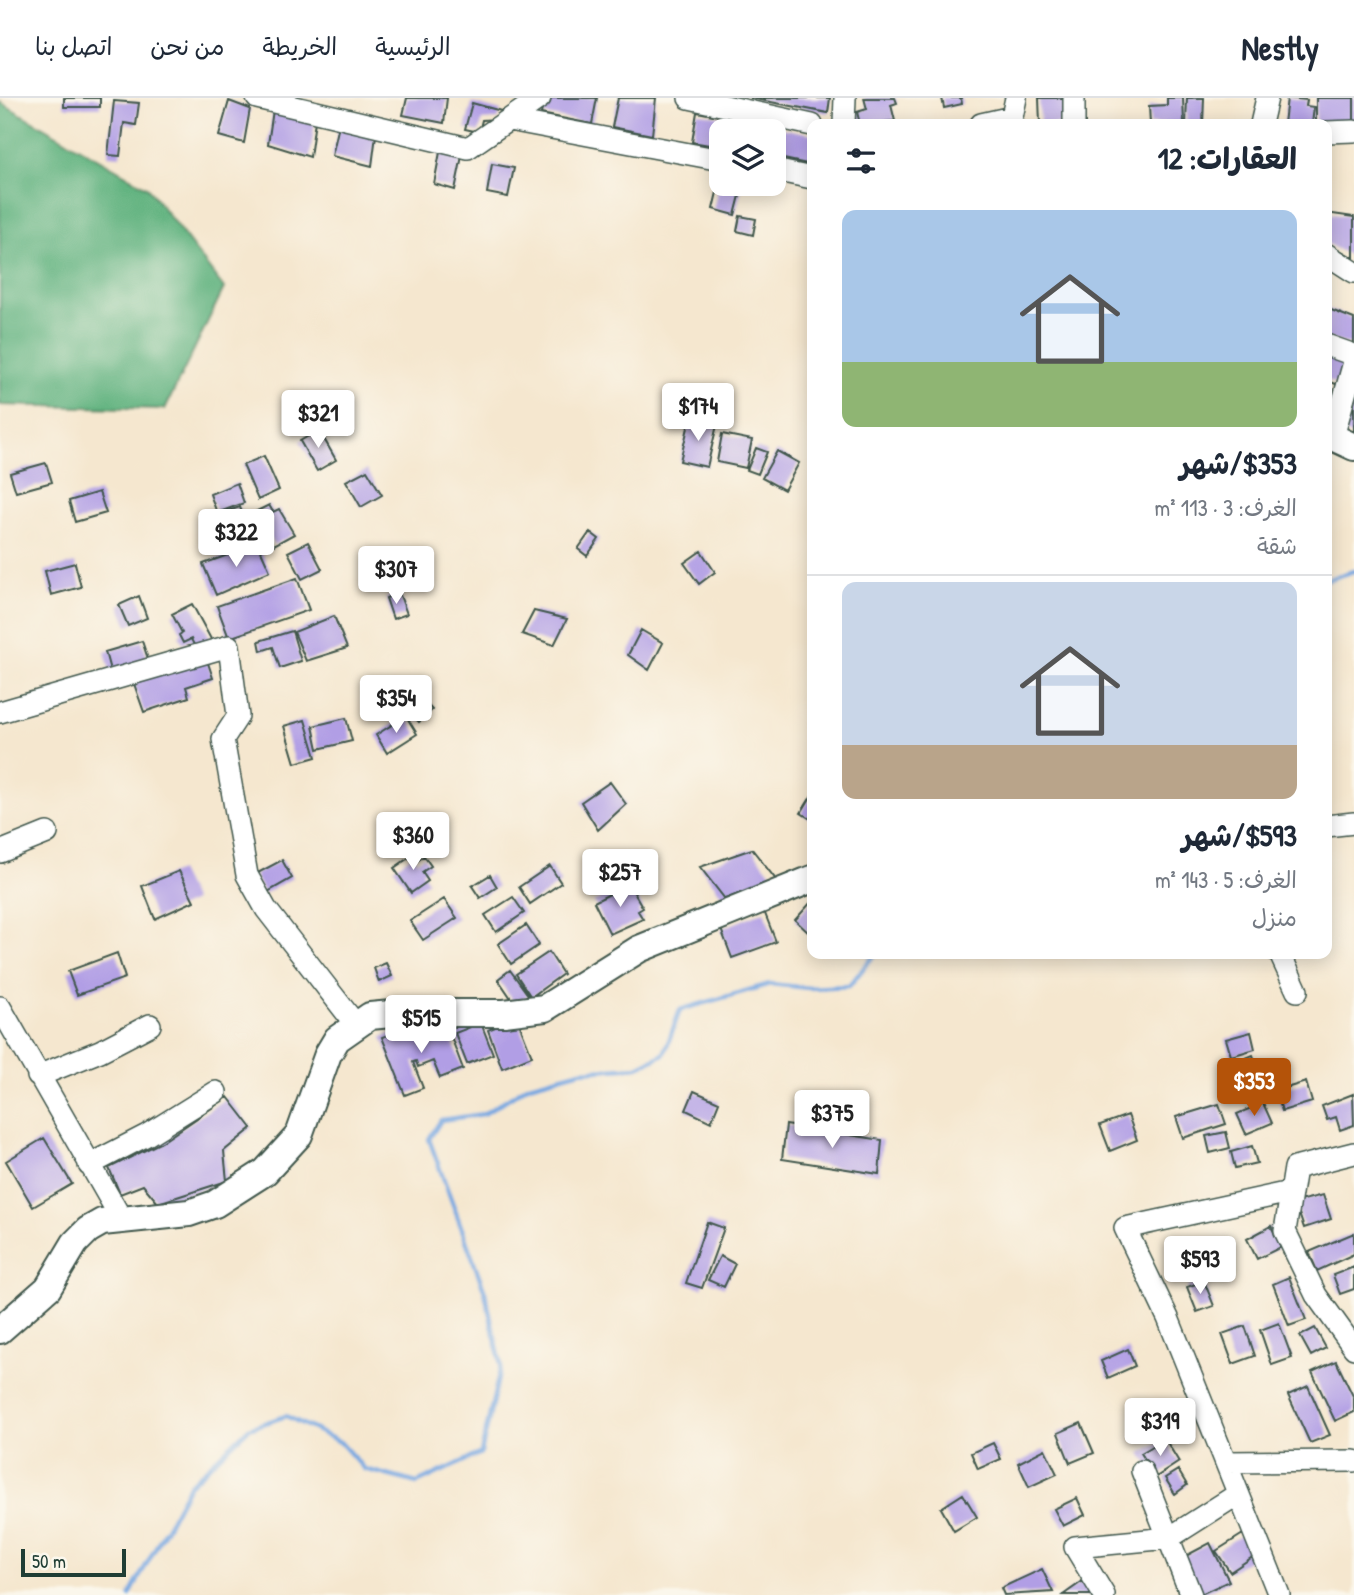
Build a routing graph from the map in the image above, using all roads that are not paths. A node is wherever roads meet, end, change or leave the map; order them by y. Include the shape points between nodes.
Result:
1 (257, 98) edge
2 (540, 98) edge
3 (689, 98) edge
4 (845, 98) edge
5 (1016, 98) edge
6 (1074, 98) edge
7 (1267, 98) edge
8 (844, 119) edge
9 (1003, 119) edge
10 (1074, 119) edge
11 (1262, 119) edge
12 (509, 120) junction
13 (807, 124) edge
14 (1354, 131) edge
15 (1332, 132) edge
16 (709, 158) edge
17 (786, 173) edge
18 (807, 177) edge
19 (1332, 258) edge
20 (1354, 272) edge
21 (1332, 347) edge
22 (1354, 355) edge
23 (1354, 362) edge
24 (1338, 439) edge
25 (0, 712) edge
26 (1354, 823) edge
27 (1332, 825) edge
28 (47, 833) dead end
29 (0, 852) edge
30 (807, 881) edge
31 (1282, 959) edge
32 (1297, 991) dead end
33 (0, 1007) edge
34 (150, 1025) dead end
35 (356, 1025) junction
36 (38, 1076) junction
37 (216, 1092) dead end
38 (1354, 1153) edge
39 (89, 1165) junction
40 (1290, 1192) junction
41 (122, 1220) junction
42 (0, 1330) edge
43 (1354, 1348) edge
44 (1354, 1461) edge
45 (1227, 1462) junction
46 (1142, 1471) dead end
47 (1238, 1494) junction
48 (1169, 1538) junction
49 (1104, 1595) edge
50 (1191, 1595) edge
51 (1279, 1595) edge

1 - 12 street via 468,148
2 - 12 street
3 - 13 street
4 - 8 street
5 - 9 street via 1012,117
6 - 10 street
7 - 11 street
12 - 16 street
14 - 15 street
17 - 18 street
19 - 20 street
21 - 22 street
23 - 24 street
25 - 35 street via 229,646 238,716 223,739 247,875 266,909
26 - 27 street
28 - 29 street
30 - 35 main road via 639,949 545,1008 383,1014
31 - 32 street
33 - 36 street
34 - 36 street
35 - 41 main road via 337,1039 328,1054 299,1135 265,1172 215,1204 189,1213
36 - 39 street
37 - 39 street
38 - 40 street via 1296,1168
39 - 41 street
40 - 43 street via 1284,1231 1316,1296
40 - 45 street via 1125,1228
41 - 42 main road via 102,1222 88,1230 48,1288
44 - 45 street
45 - 47 street
46 - 48 street
47 - 48 street
47 - 51 street
48 - 49 street via 1075,1548
48 - 50 street

